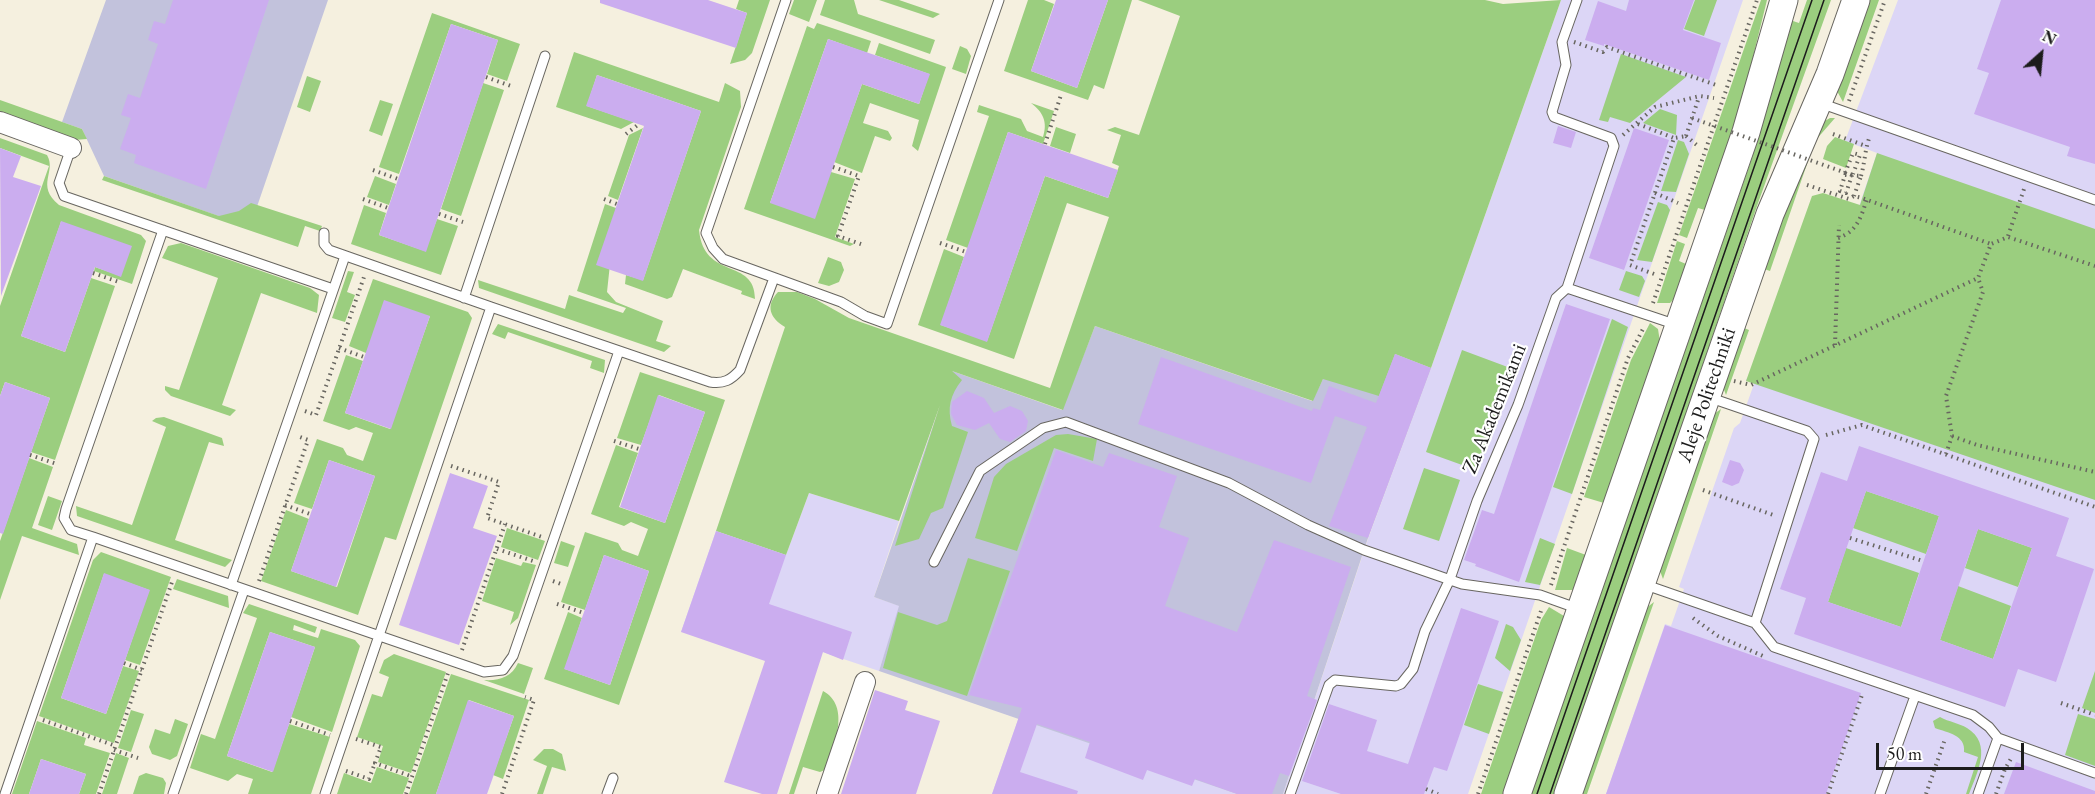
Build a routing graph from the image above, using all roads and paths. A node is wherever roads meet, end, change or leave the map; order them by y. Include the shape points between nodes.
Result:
1 (786, 0) edge
2 (999, 0) edge
3 (1577, 0) edge
4 (1757, 0) edge
5 (1784, 0) edge
6 (1856, 0) edge
7 (1885, 0) edge
8 (1563, 38) junction
9 (545, 56) dead end
10 (486, 77) dead end
11 (511, 86) dead end
12 (1719, 86) dead end
13 (1061, 95) dead end
14 (1700, 96) junction
15 (1714, 98) dead end
16 (1818, 102) junction
17 (1843, 112) junction
18 (1692, 118) junction
19 (0, 122) edge
20 (639, 124) dead end
21 (626, 134) dead end
22 (1833, 134) dead end
23 (1686, 136) junction
24 (1674, 138) junction
25 (1045, 144) dead end
26 (1698, 146) dead end
27 (71, 148) joint
28 (833, 167) dead end
29 (373, 170) dead end
30 (1845, 173) junction
31 (1853, 174) junction
32 (1861, 176) junction
33 (398, 179) dead end
34 (1804, 183) dead end
35 (1655, 193) junction
36 (1854, 196) junction
37 (363, 199) dead end
38 (604, 199) dead end
39 (1867, 199) junction
40 (2095, 200) edge
41 (1678, 202) dead end
42 (2020, 202) dead end
43 (617, 204) dead end
44 (388, 208) dead end
45 (439, 214) dead end
46 (462, 222) dead end
47 (1839, 225) dead end
48 (163, 230) junction
49 (324, 233) dead end
50 (2008, 237) junction
51 (1838, 238) junction
52 (940, 243) dead end
53 (861, 244) dead end
54 (1991, 244) junction
55 (966, 252) dead end
56 (345, 256) junction
57 (2095, 266) edge
58 (93, 273) dead end
59 (365, 273) dead end
60 (1654, 274) dead end
61 (774, 278) junction
62 (1978, 278) junction
63 (119, 282) dead end
64 (1567, 288) junction
65 (333, 289) junction
66 (464, 298) junction
67 (491, 307) junction
68 (1649, 316) junction
69 (1679, 326) junction
70 (1834, 345) junction
71 (339, 348) junction
72 (620, 351) junction
73 (364, 357) dead end
74 (1734, 381) dead end
75 (1706, 396) junction
76 (299, 416) dead end
77 (295, 429) dead end
78 (1952, 436) junction
79 (1814, 439) junction
80 (614, 441) dead end
81 (639, 449) dead end
82 (1946, 454) junction
83 (30, 455) dead end
84 (57, 464) dead end
85 (448, 465) dead end
86 (2095, 472) edge
87 (1704, 490) dead end
88 (285, 505) junction
89 (2095, 507) edge
90 (310, 514) dead end
91 (1789, 520) junction
92 (505, 524) junction
93 (93, 537) junction
94 (1850, 538) dead end
95 (553, 541) junction
96 (1923, 561) dead end
97 (934, 562) dead end
98 (174, 576) dead end
99 (1450, 579) junction
100 (259, 583) dead end
101 (1641, 584) junction
102 (231, 585) junction
103 (244, 590) junction
104 (1547, 598) junction
105 (557, 604) dead end
106 (1581, 610) junction
107 (584, 613) dead end
108 (1685, 614) dead end
109 (1755, 623) junction
110 (380, 637) junction
111 (461, 654) dead end
112 (1769, 659) dead end
113 (124, 663) dead end
114 (142, 670) junction
115 (449, 670) dead end
116 (865, 682) dead end
117 (1853, 689) dead end
118 (1915, 696) junction
119 (525, 697) dead end
120 (2061, 703) dead end
121 (2095, 715) edge
122 (31, 716) junction
123 (290, 721) dead end
124 (334, 736) dead end
125 (354, 738) dead end
126 (1998, 738) junction
127 (1945, 739) dead end
128 (115, 748) junction
129 (2019, 756) dead end
130 (138, 758) dead end
131 (375, 764) junction
132 (343, 770) dead end
133 (2095, 773) edge
134 (412, 777) junction
135 (613, 778) dead end
136 (1426, 789) dead end
137 (5, 794) edge
138 (99, 794) edge
139 (173, 794) edge
140 (325, 794) edge
141 (406, 794) edge
142 (502, 794) edge
143 (607, 794) edge
144 (827, 794) edge
145 (1290, 794) edge
146 (1438, 794) edge
147 (1478, 794) edge
148 (1517, 794) edge
149 (1568, 794) edge
150 (1828, 794) edge
151 (1880, 794) edge
152 (1926, 794) edge
153 (1977, 794) edge
154 (1996, 794) edge

1 - 61 lane via 706,228 717,255
2 - 61 lane via 887,324 841,302
3 - 8 lane, Za Akademikami
4 - 68 path
5 - 69 main road via 1746,132
6 - 16 main road, Aleje Politechniki
7 - 17 path
8 - 12 path via 1603,52 1607,47
8 - 64 lane, Za Akademikami via 1566,65 1552,112 1554,117 1601,133 1611,138 1614,146
9 - 66 lane
10 - 11 path
13 - 25 path
14 - 15 path
14 - 18 path
14 - 24 path via 1655,107 1637,124
16 - 17 lane
16 - 75 main road, Aleje Politechniki via 1770,214
17 - 40 lane
18 - 23 path
18 - 30 path, bridge
19 - 27 street
20 - 21 path
22 - 32 path via 1866,146 1868,153
23 - 24 path
23 - 26 path
24 - 35 path
27 - 48 lane via 59,183 64,196
28 - 53 path via 859,176 838,236
29 - 33 path
30 - 31 path via 1853,153 1860,155
30 - 31 path via 1852,175 1846,193 1840,191 1845,175
31 - 32 path
32 - 36 path
34 - 36 path via 1849,199
35 - 41 path
35 - 60 path via 1630,266
36 - 39 path
37 - 44 path
38 - 43 path
39 - 51 path via 1857,224 1849,234
39 - 54 path
42 - 50 path
45 - 46 path
47 - 51 path
48 - 65 lane
48 - 93 lane via 66,509 64,518 71,530
49 - 56 lane via 326,247
50 - 54 path
50 - 57 path
51 - 70 path
52 - 55 path
54 - 62 path
56 - 65 lane
56 - 66 lane
58 - 63 path
59 - 71 path
61 - 72 lane via 740,370 721,383
62 - 70 path
62 - 78 path via 1983,292 1946,396
64 - 68 lane
64 - 99 lane, Za Akademikami via 1556,298
65 - 102 lane
66 - 67 lane
67 - 72 lane
67 - 110 lane
68 - 69 lane
68 - 104 path via 1628,358
69 - 106 main road
70 - 74 path via 1751,386
71 - 73 path
71 - 76 path via 316,415 302,410
72 - 95 lane
75 - 79 lane via 1808,431
75 - 101 main road, Aleje Politechniki
77 - 88 path via 293,435 308,440
78 - 82 path
78 - 86 path
79 - 82 path via 1862,425
79 - 91 lane
80 - 81 path
82 - 89 path
83 - 84 path
85 - 92 path via 499,482 487,518
87 - 91 path
88 - 90 path
88 - 100 path
91 - 109 lane
92 - 95 path
92 - 111 path
93 - 102 lane
93 - 122 lane
94 - 96 path
95 - 110 lane via 513,656 503,670 484,672
97 - 99 lane via 980,471 1043,428 1066,422 1229,483 1364,550
98 - 114 path
99 - 104 lane via 1470,586
99 - 145 lane, Za Akademikami via 1425,631 1413,669 1401,684 1335,681 1329,685
101 - 109 lane
101 - 149 main road, Aleje Politechniki
102 - 103 lane
103 - 110 lane
103 - 139 lane
104 - 106 lane
104 - 147 path
105 - 107 path
106 - 148 main road
108 - 112 path via 1738,647
109 - 118 lane via 1774,647
110 - 140 lane
113 - 114 path
114 - 128 path
115 - 134 path
116 - 144 street
117 - 150 path via 1863,692
118 - 126 lane via 1972,715
118 - 151 lane
119 - 142 path via 534,700
120 - 121 path
122 - 128 path
122 - 137 lane
123 - 124 path
125 - 131 path via 381,747
126 - 133 lane
126 - 153 lane
127 - 152 path
128 - 130 path
128 - 138 path
129 - 154 path via 2011,758
131 - 132 path via 369,779
131 - 134 path
134 - 141 path
135 - 143 lane
136 - 146 path

